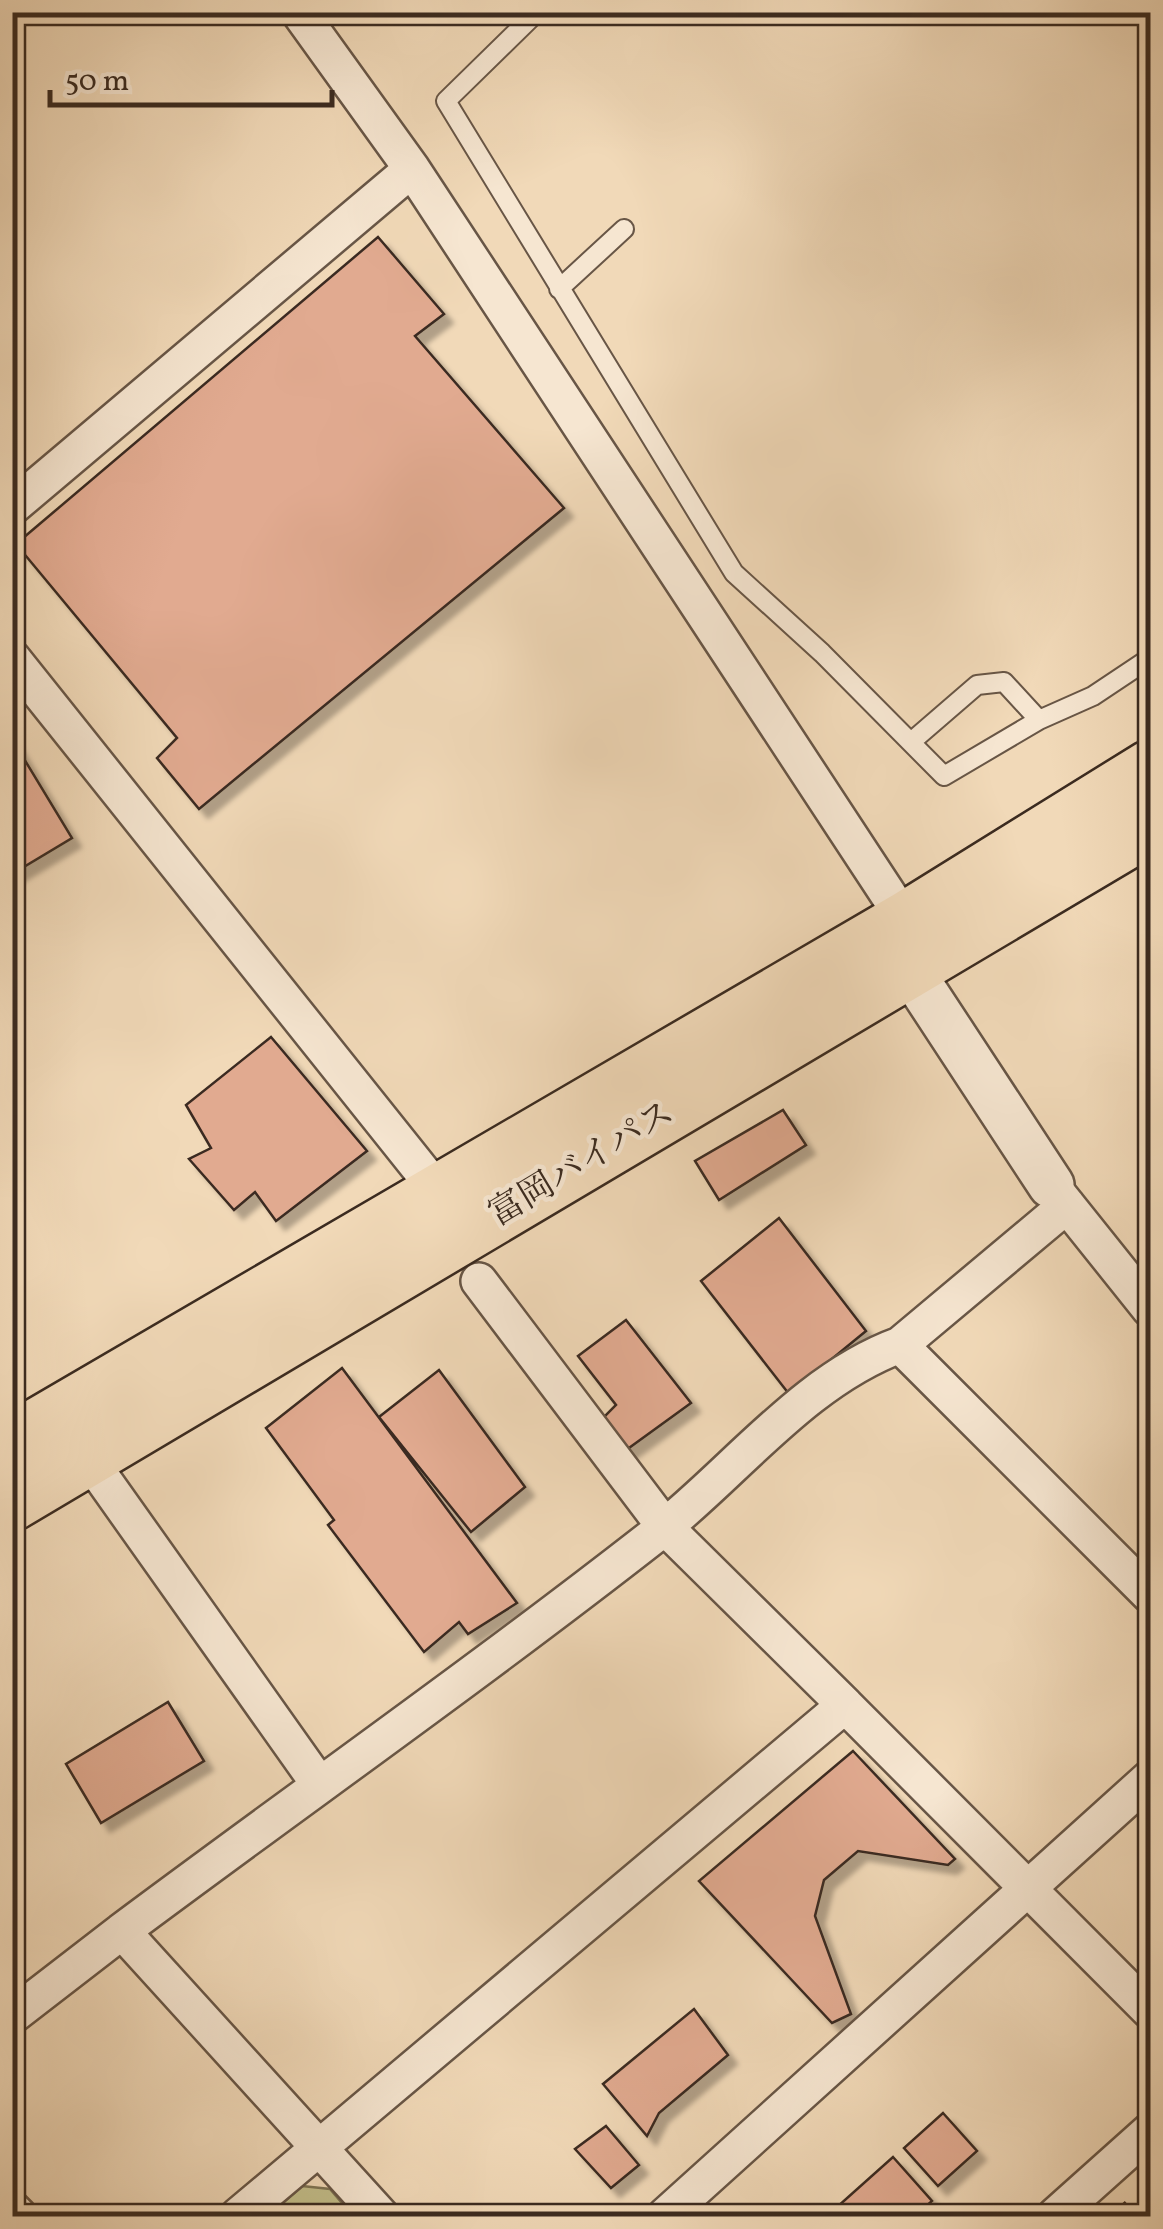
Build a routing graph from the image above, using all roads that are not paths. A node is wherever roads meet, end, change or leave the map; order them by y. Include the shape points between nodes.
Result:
1 (298, 12) edge
2 (537, 12) edge
3 (412, 169) junction
4 (624, 229) dead end
5 (559, 289) junction
6 (12, 507) edge
7 (12, 658) edge
8 (1150, 658) edge
9 (1039, 720) junction
10 (912, 742) junction
11 (1150, 768) edge
12 (1150, 826) edge
13 (908, 945) junction
14 (436, 1190) junction
15 (1059, 1195) junction
16 (479, 1281) dead end
17 (1150, 1309) edge
18 (900, 1346) junction
19 (12, 1442) edge
20 (88, 1458) junction
21 (12, 1503) edge
22 (665, 1527) junction
23 (1150, 1595) edge
24 (845, 1705) junction
25 (1150, 1778) edge
26 (319, 1784) junction
27 (1030, 1889) junction
28 (122, 1931) junction
29 (1150, 2011) edge
30 (12, 2016) edge
31 (1150, 2131) edge
32 (318, 2150) junction
33 (12, 2209) edge
34 (19, 2216) edge
35 (238, 2216) edge
36 (381, 2216) edge
37 (665, 2216) edge
38 (1056, 2216) edge

1 - 3 street
2 - 5 lane via 446,102
3 - 6 street
3 - 13 street
4 - 5 lane
5 - 10 lane via 734,573
7 - 14 street
8 - 9 lane via 1093,696
9 - 10 lane via 944,776
9 - 10 lane via 1004,682 977,685
11 - 13 highway, 富岡バイパス
12 - 13 highway, 富岡バイパス
13 - 14 highway, 富岡バイパス
13 - 15 street
13 - 20 highway, 富岡バイパス
14 - 19 highway, 富岡バイパス
15 - 17 street
15 - 18 street
16 - 22 street
18 - 22 street via 867,1357
18 - 23 street
20 - 21 highway, 富岡バイパス
20 - 26 street
22 - 24 street
22 - 26 street
24 - 27 street
24 - 32 street
25 - 27 street
26 - 28 street
27 - 29 street
27 - 37 street
28 - 30 street
28 - 32 street
31 - 38 street
32 - 35 street
32 - 36 street
33 - 34 street

